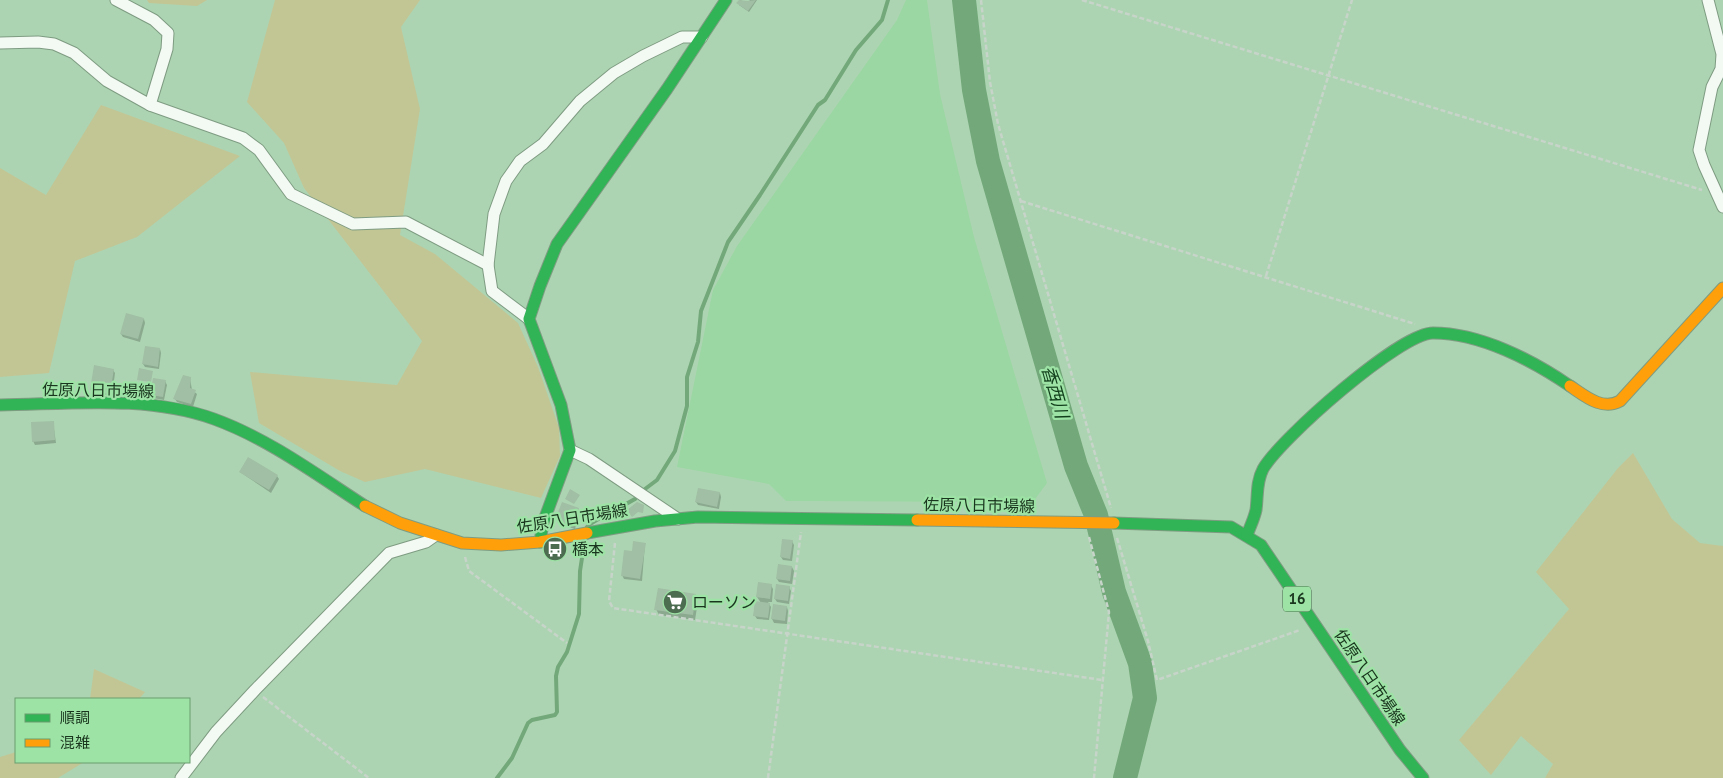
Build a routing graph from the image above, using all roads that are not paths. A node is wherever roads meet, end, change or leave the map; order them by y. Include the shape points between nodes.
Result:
1 (116, 0) edge
2 (726, 0) edge
3 (1708, 0) edge
4 (702, 37) junction
5 (0, 44) edge
6 (150, 105) junction
7 (1723, 207) edge
8 (488, 265) junction
9 (1723, 288) edge
10 (529, 319) junction
11 (0, 405) edge
12 (570, 450) junction
13 (678, 519) junction
14 (436, 535) junction
15 (1246, 535) junction
16 (540, 542) junction
17 (181, 778) edge
18 (1423, 778) edge

1 - 6 street via 154,20 168,33 167,49
2 - 4 main road
3 - 7 street via 1722,54 1721,69 1712,87 1699,150
4 - 8 street via 682,37 614,73 580,101 543,144 520,161 506,181 494,214
4 - 10 main road via 557,244
5 - 6 street via 54,44 74,53 107,81
6 - 8 street via 243,138 258,150 291,194 353,224 406,222
8 - 10 street via 492,291
9 - 15 main road via 1612,406 1594,401 1565,382 1473,339 1428,333 1411,339 1376,364 1271,457 1262,470 1256,510
10 - 12 main road via 561,405
11 - 14 main road, 佐原八日市場線 / 16 via 131,404 169,408 214,419 269,444 372,511
12 - 13 street via 589,459
12 - 16 main road via 543,523
13 - 15 main road, 佐原八日市場線 / 16 via 1213,525 1231,527
13 - 16 main road, 佐原八日市場線 / 16
14 - 16 main road, 佐原八日市場線 / 16 via 462,544
14 - 17 street via 426,542 389,553 216,732
15 - 18 main road, 佐原八日市場線 / 16 via 1261,545 1400,750

